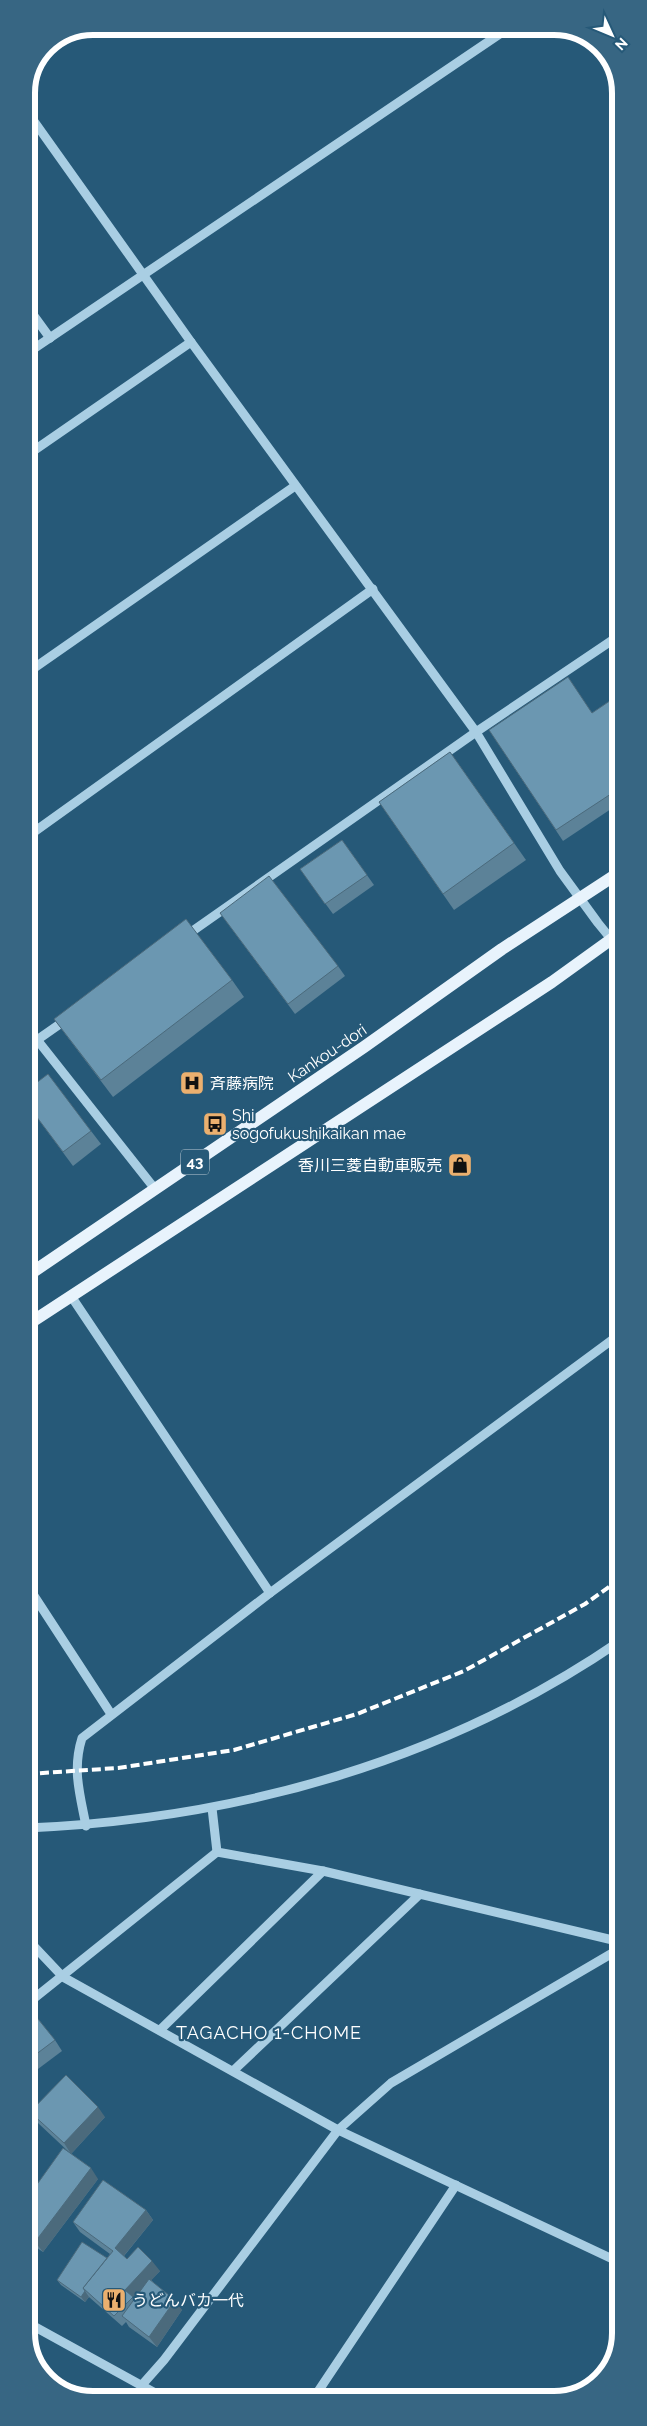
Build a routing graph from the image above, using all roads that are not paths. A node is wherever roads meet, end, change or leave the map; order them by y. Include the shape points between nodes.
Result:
1 (498, 35) edge
2 (35, 123) edge
3 (144, 275) junction
4 (35, 317) edge
5 (50, 338) junction
6 (191, 342) junction
7 (35, 348) edge
8 (35, 450) edge
9 (295, 486) junction
10 (373, 589) junction
11 (612, 640) edge
12 (35, 667) edge
13 (476, 732) junction
14 (35, 831) edge
15 (612, 877) edge
16 (579, 899) junction
17 (612, 933) edge
18 (612, 938) edge
19 (175, 943) edge
20 (78, 1011) edge
21 (35, 1037) edge
22 (37, 1040) junction
23 (155, 1190) junction
24 (35, 1271) edge
25 (71, 1296) junction
26 (35, 1320) edge
27 (612, 1340) edge
28 (270, 1593) junction
29 (35, 1598) edge
30 (612, 1647) edge
31 (111, 1714) junction
32 (212, 1808) junction
33 (86, 1826) junction
34 (35, 1828) edge
35 (217, 1852) junction
36 (323, 1871) junction
37 (420, 1894) junction
38 (612, 1940) edge
39 (35, 1947) edge
40 (612, 1953) edge
41 (63, 1977) junction
42 (35, 1998) edge
43 (160, 2030) junction
44 (232, 2071) junction
45 (338, 2130) junction
46 (456, 2185) junction
47 (612, 2259) edge
48 (35, 2327) edge
49 (140, 2386) junction
50 (150, 2391) edge
51 (318, 2391) edge

1 - 3 street
2 - 3 street
3 - 5 street
3 - 6 street
4 - 5 street
5 - 7 street
6 - 8 street
6 - 9 street
9 - 10 street
9 - 12 street
10 - 13 street
10 - 14 street
11 - 13 street
13 - 16 street
13 - 19 street
15 - 16 main road, Kankou-dori / 43
16 - 17 street
16 - 23 main road, Kankou-dori / 43
18 - 25 main road via 552,982
20 - 22 street
21 - 22 street
22 - 23 street
23 - 24 main road, Kankou-dori / 43
25 - 26 main road
25 - 28 street
27 - 28 street
28 - 31 street
29 - 31 street
30 - 32 street via 578,1670 466,1730 364,1770
31 - 33 street via 82,1738 76,1756
32 - 33 street
32 - 35 street
33 - 34 street
35 - 36 street
35 - 41 street
36 - 37 street
36 - 43 street
37 - 38 street
37 - 44 street
39 - 41 street
40 - 45 street via 391,2083
41 - 42 street
41 - 43 street
43 - 44 street
44 - 45 street
45 - 46 street
45 - 49 street via 164,2360
46 - 47 street
46 - 51 street
48 - 49 street
49 - 50 street

